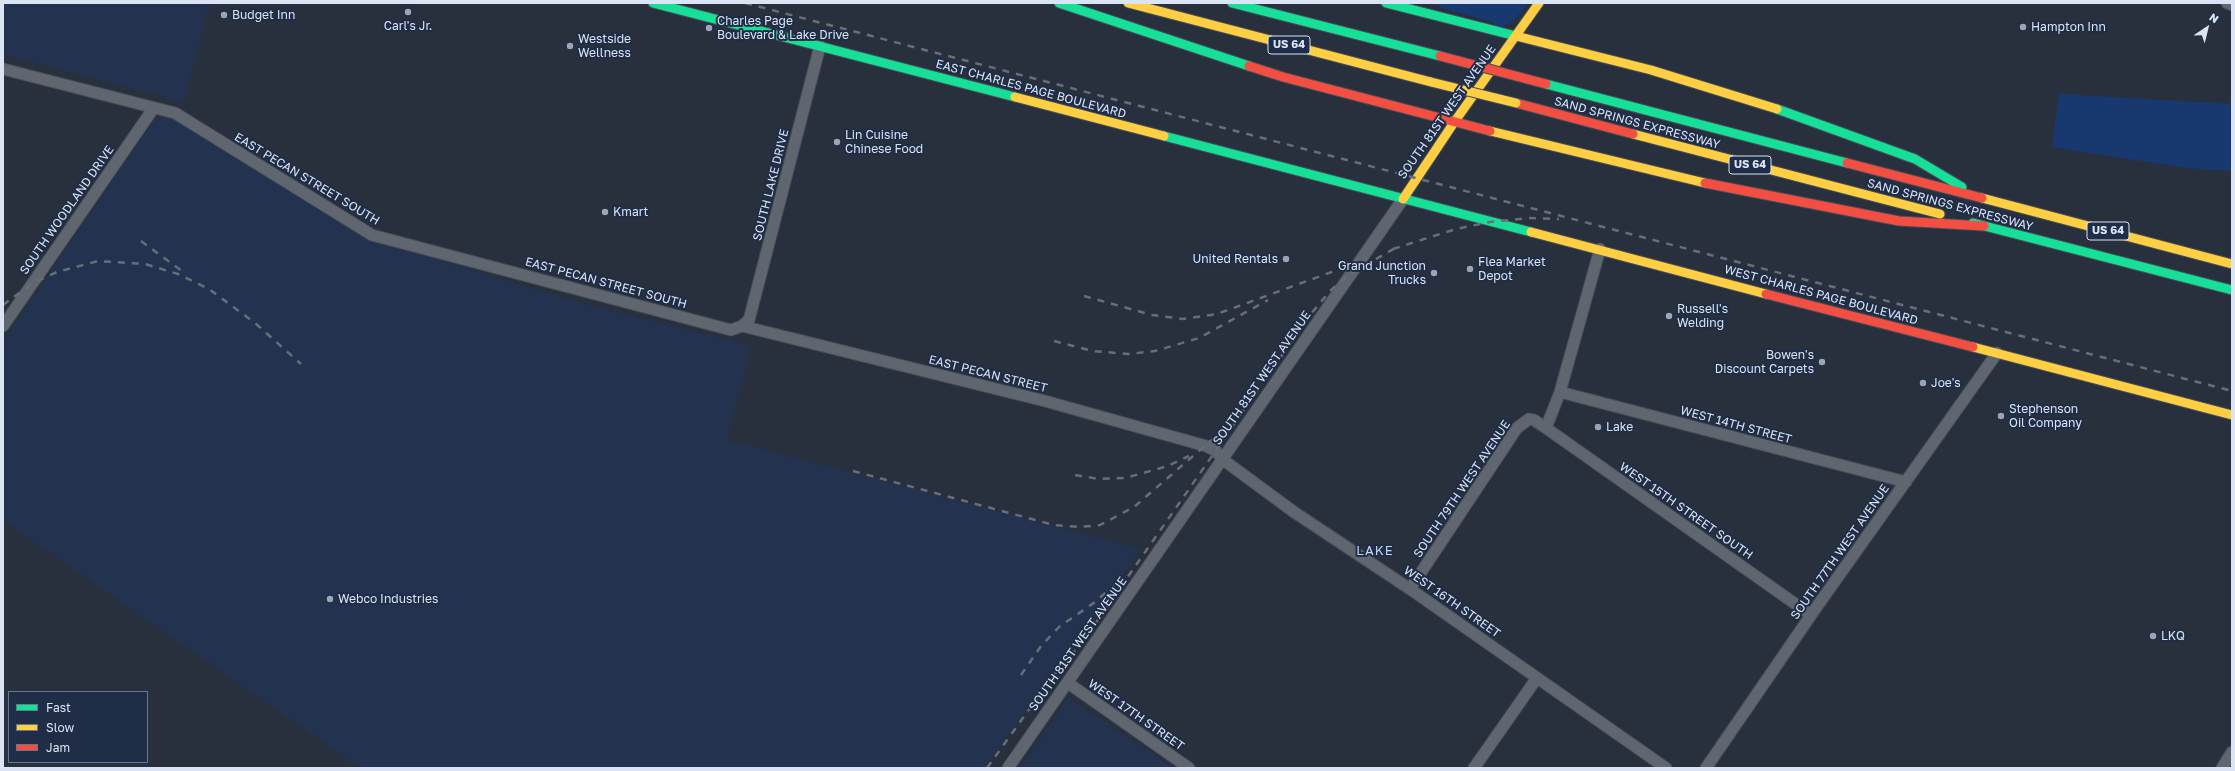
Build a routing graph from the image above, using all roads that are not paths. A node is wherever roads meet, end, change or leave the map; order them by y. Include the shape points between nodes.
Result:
1 (653, 3) edge
2 (1059, 3) edge
3 (1128, 3) edge
4 (1232, 3) edge
5 (1386, 3) edge
6 (1539, 3) edge
7 (2227, 3) edge
8 (2232, 5) edge
9 (1516, 36) junction
10 (820, 46) junction
11 (3, 69) edge
12 (153, 109) junction
13 (1455, 121) junction
14 (1403, 199) junction
15 (1983, 199) junction
16 (1984, 226) junction
17 (1600, 249) junction
18 (2232, 264) edge
19 (2232, 290) edge
20 (3, 326) edge
21 (742, 326) junction
22 (1997, 353) junction
23 (1560, 392) junction
24 (2232, 415) edge
25 (1546, 428) junction
26 (1222, 458) junction
27 (1906, 482) junction
28 (1410, 589) junction
29 (1811, 615) junction
30 (1537, 678) junction
31 (1068, 683) junction
32 (2232, 752) edge
33 (1008, 768) edge
34 (1189, 768) edge
35 (1474, 768) edge
36 (1666, 768) edge
37 (1706, 768) edge
38 (2222, 768) edge

1 - 10 main road, EAST CHARLES PAGE BOULEVARD
2 - 13 main road via 1284,77
3 - 16 main road, SAND SPRINGS EXPRESSWAY / US 64, bridge
4 - 15 main road, SAND SPRINGS EXPRESSWAY / US 64, bridge
5 - 9 main road
6 - 9 main road, SOUTH 81ST WEST AVENUE
7 - 8 street
9 - 13 main road, SOUTH 81ST WEST AVENUE
9 - 15 main road via 1651,70 1781,110 1915,159
10 - 14 main road, EAST CHARLES PAGE BOULEVARD
10 - 21 street, SOUTH LAKE DRIVE via 750,320
11 - 12 street, EAST PECAN STREET SOUTH
12 - 20 street, SOUTH WOODLAND DRIVE
12 - 21 street, EAST PECAN STREET SOUTH via 175,113 372,235 731,330
13 - 14 main road, SOUTH 81ST WEST AVENUE
13 - 16 main road via 1721,187 1899,221
14 - 17 main road, WEST CHARLES PAGE BOULEVARD
14 - 26 street, SOUTH 81ST WEST AVENUE
15 - 18 main road, SAND SPRINGS EXPRESSWAY / US 64
16 - 19 main road, SAND SPRINGS EXPRESSWAY / US 64
17 - 22 main road, WEST CHARLES PAGE BOULEVARD
17 - 23 street
21 - 26 street, EAST PECAN STREET via 1067,407 1206,446 1216,450
22 - 24 main road, WEST CHARLES PAGE BOULEVARD
22 - 27 street, SOUTH 77TH WEST AVENUE
23 - 25 street
23 - 27 street, WEST 14TH STREET
25 - 28 street, SOUTH 79TH WEST AVENUE via 1529,419 1517,428
25 - 29 street, WEST 15TH STREET SOUTH
26 - 28 street, WEST 16TH STREET via 1294,512
26 - 31 street, SOUTH 81ST WEST AVENUE
27 - 29 street, SOUTH 77TH WEST AVENUE
28 - 30 street, WEST 16TH STREET
29 - 37 street, SOUTH 77TH WEST AVENUE
30 - 35 street
30 - 36 street, WEST 16TH STREET
31 - 33 street, SOUTH 81ST WEST AVENUE
31 - 34 street, WEST 17TH STREET
32 - 38 street

